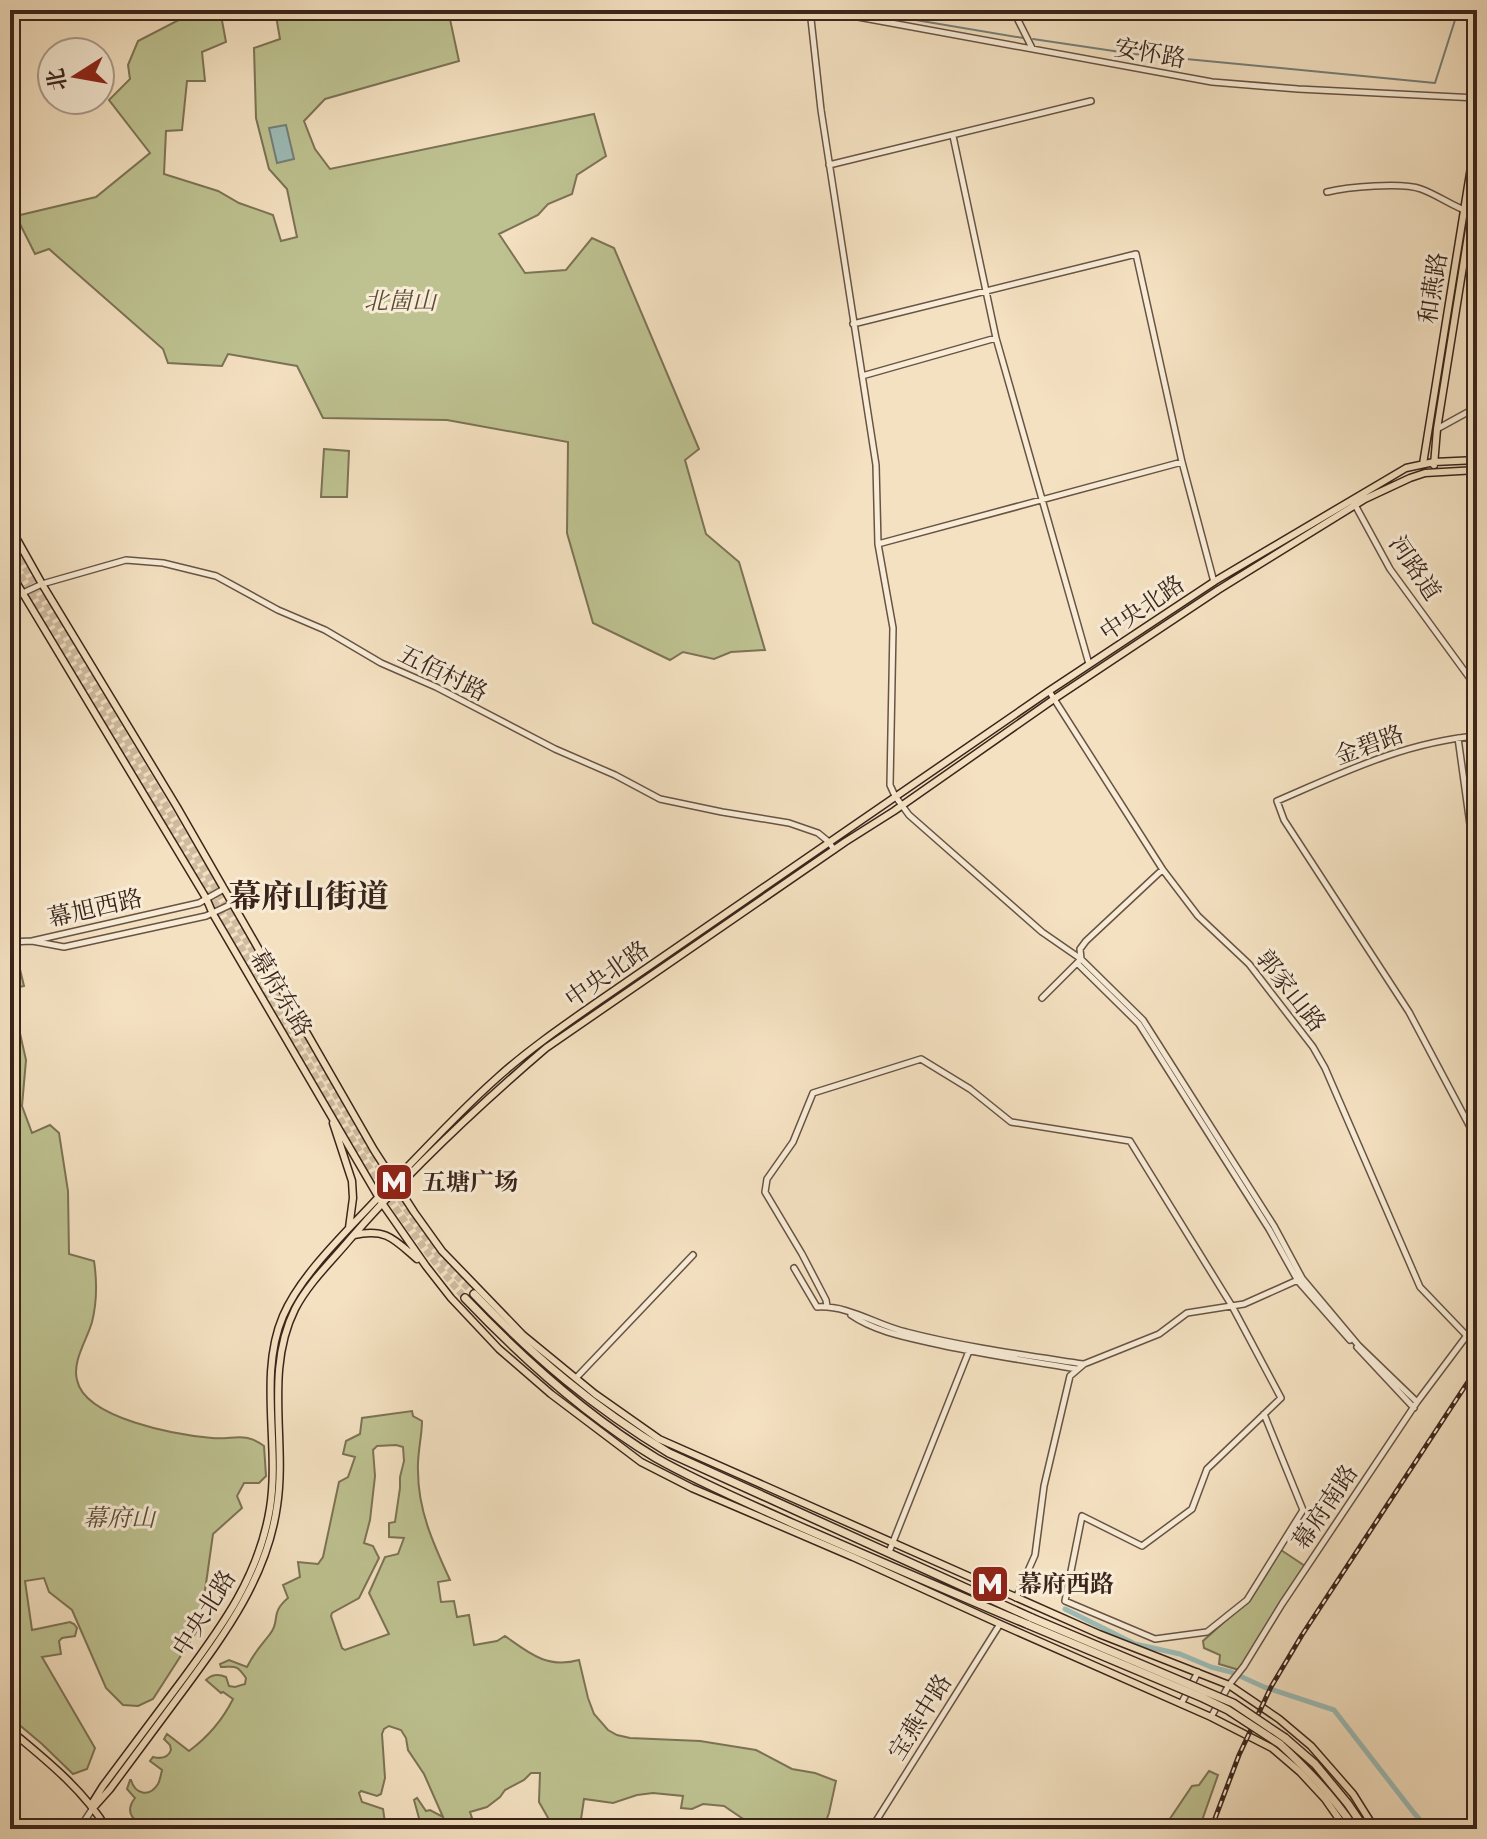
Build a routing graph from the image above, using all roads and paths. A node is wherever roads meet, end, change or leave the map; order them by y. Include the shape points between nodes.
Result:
1 (810, 10) edge
2 (820, 10) edge
3 (1013, 10) edge
4 (1471, 10) edge
5 (1032, 49) junction
6 (1477, 52) edge
7 (1477, 98) edge
8 (1091, 101) dead end
9 (1477, 107) edge
10 (953, 136) junction
11 (829, 165) junction
12 (1477, 181) edge
13 (1327, 192) dead end
14 (1468, 212) junction
15 (986, 291) junction
16 (853, 324) junction
17 (996, 338) junction
18 (862, 376) junction
19 (1477, 407) edge
20 (1437, 429) junction
21 (1477, 460) edge
22 (1182, 462) junction
23 (1434, 462) junction
24 (1423, 463) junction
25 (1474, 470) edge
26 (1425, 473) junction
27 (1436, 473) junction
28 (1477, 482) edge
29 (1042, 500) junction
30 (1354, 502) junction
31 (10, 527) edge
32 (878, 544) junction
33 (10, 572) edge
34 (1214, 582) junction
35 (42, 584) junction
36 (22, 593) junction
37 (10, 599) edge
38 (1089, 664) junction
39 (1049, 691) junction
40 (1477, 696) edge
41 (1054, 699) junction
42 (1474, 736) edge
43 (1458, 738) junction
44 (1475, 781) edge
45 (1464, 782) junction
46 (1477, 792) edge
47 (895, 796) junction
48 (901, 805) junction
49 (829, 842) junction
50 (834, 850) junction
51 (1163, 870) junction
52 (1477, 875) edge
53 (224, 889) junction
54 (206, 898) junction
55 (232, 904) junction
56 (213, 914) junction
57 (32, 941) junction
58 (10, 942) edge
59 (1079, 961) junction
60 (1042, 998) dead end
61 (330, 1111) junction
62 (1477, 1140) edge
63 (395, 1185) junction
64 (381, 1200) junction
65 (352, 1232) junction
66 (693, 1255) dead end
67 (426, 1266) junction
68 (794, 1268) dead end
69 (1302, 1278) junction
70 (474, 1294) tunnel mouth
71 (465, 1298) tunnel mouth
72 (827, 1306) junction
73 (1232, 1306) junction
74 (844, 1309) junction
75 (1477, 1322) edge
76 (1467, 1336) junction
77 (970, 1346) junction
78 (1084, 1364) junction
79 (1078, 1369) junction
80 (576, 1378) junction
81 (1415, 1405) junction
82 (1264, 1414) junction
83 (893, 1543) junction
84 (889, 1552) junction
85 (1016, 1598) junction
86 (1030, 1622) junction
87 (1000, 1624) junction
88 (1198, 1672) junction
89 (1229, 1684) junction
90 (1181, 1704) junction
91 (1211, 1717) junction
92 (10, 1730) edge
93 (1282, 1741) junction
94 (94, 1805) junction
95 (79, 1829) edge
96 (110, 1829) edge
97 (871, 1829) edge
98 (1346, 1829) edge
99 (1355, 1829) edge
100 (1365, 1829) edge
101 (1375, 1829) edge

1 - 11 street
2 - 5 street, 安怀路
3 - 5 street
4 - 6 main road
5 - 7 street, 安怀路 via 1212,82
8 - 10 street
9 - 14 main road, 和燕路
10 - 11 street
10 - 15 street
11 - 16 street
12 - 14 main road, 和燕路
13 - 14 street via 1400,185 1419,188
14 - 20 main road, 和燕路
14 - 24 main road, 和燕路
15 - 16 street
15 - 17 street
15 - 22 street via 1136,254
16 - 18 street
17 - 18 street
17 - 29 street
18 - 32 street via 876,465
19 - 20 street
20 - 23 main road, 和燕路
21 - 23 main road, 中央北路
22 - 29 street
22 - 34 street
23 - 24 main road, 中央北路
23 - 27 main road, 和燕路
24 - 26 main road, 和燕路
24 - 30 main road, 中央北路 via 1406,468
25 - 27 main road, 中央北路
25 - 28 street
26 - 27 main road, 中央北路
26 - 30 main road, 中央北路
29 - 32 street
29 - 38 street
30 - 34 main road, 中央北路
30 - 40 street, 河路道 via 1390,569 1474,684
30 - 41 main road, 中央北路
31 - 35 main road, 幕府东路
32 - 47 street via 893,628 890,785
33 - 36 main road, 幕府东路
34 - 38 main road, 中央北路
35 - 36 street, 五佰村路
35 - 49 street, 五佰村路 via 126,560 216,576 660,799 789,823
35 - 53 main road, 幕府东路
36 - 37 street, 五佰村路
36 - 54 main road, 幕府东路
38 - 39 main road, 中央北路
39 - 41 street, 郭家山路
39 - 47 main road, 中央北路
40 - 42 street, 河路道
41 - 48 main road, 中央北路
41 - 51 street, 郭家山路
42 - 43 street, 金碧路
42 - 44 street, 河路道
43 - 45 street
43 - 62 street, 金碧路 via 1409,747 1277,801 1284,820 1409,1012
44 - 45 street via 1470,777
44 - 46 street, 河路道
45 - 52 street
47 - 48 street
47 - 49 main road, 中央北路
48 - 50 main road, 中央北路
48 - 59 street
49 - 50 street
49 - 63 main road, 中央北路 via 540,1042 496,1079
50 - 63 main road, 中央北路 via 546,1048
51 - 59 street via 1086,941
51 - 76 street, 郭家山路 via 1198,916 1249,964 1313,1047 1420,1287
53 - 54 street, 幕旭西路
53 - 55 main road, 幕府东路
54 - 56 main road, 幕府东路
54 - 57 street, 幕旭西路
55 - 56 street, 幕旭西路
55 - 63 main road, 幕府东路
56 - 57 street, 幕旭西路 via 64,947
56 - 61 main road, 幕府东路
57 - 58 street
59 - 60 street
59 - 69 street via 1143,1020
59 - 81 street via 1139,1024 1298,1281
61 - 64 main road, 幕府东路
61 - 65 main road via 352,1181
63 - 64 main road, 中央北路
63 - 80 main road via 442,1251 523,1335
64 - 65 main road, 中央北路
64 - 67 main road, 幕府东路
65 - 67 main road via 381,1233
65 - 94 main road, 中央北路 via 307,1290 284,1338 277,1505 253,1586 220,1640
66 - 80 street
67 - 87 main road via 499,1349 641,1462
68 - 72 street via 817,1307
69 - 73 street
69 - 81 street
70 - 84 highway via 562,1379 648,1440
71 - 86 highway via 568,1394 657,1458 731,1496
72 - 73 street via 765,1192 767,1179 793,1142 813,1093 921,1059 1011,1122 1130,1141
72 - 74 street
73 - 78 street via 1187,1313 1159,1334
73 - 82 street via 1281,1398
74 - 77 street via 902,1331
74 - 79 street via 859,1321 900,1336
75 - 76 street, 幕府南路
76 - 81 street, 幕府南路
77 - 78 street
77 - 83 street
78 - 79 street
79 - 85 street via 1070,1376 1044,1486 1035,1555
80 - 83 main road via 659,1439
81 - 89 street, 幕府南路
82 - 82 street via 1207,1469 1192,1509 1142,1546 1082,1516 1065,1601 1155,1639 1207,1632 1247,1600 1303,1510
83 - 84 street
83 - 85 main road
84 - 86 highway
85 - 88 main road
86 - 93 highway, bridge via 1203,1698
87 - 90 main road
87 - 97 street, 宝燕中路
88 - 89 main road
88 - 90 street
89 - 91 street, 幕府南路
89 - 101 main road via 1311,1746
90 - 91 main road
91 - 98 main road via 1272,1748 1325,1799
92 - 94 main road
93 - 99 highway
93 - 100 highway via 1315,1764
94 - 95 street, 中央北路
94 - 96 main road

